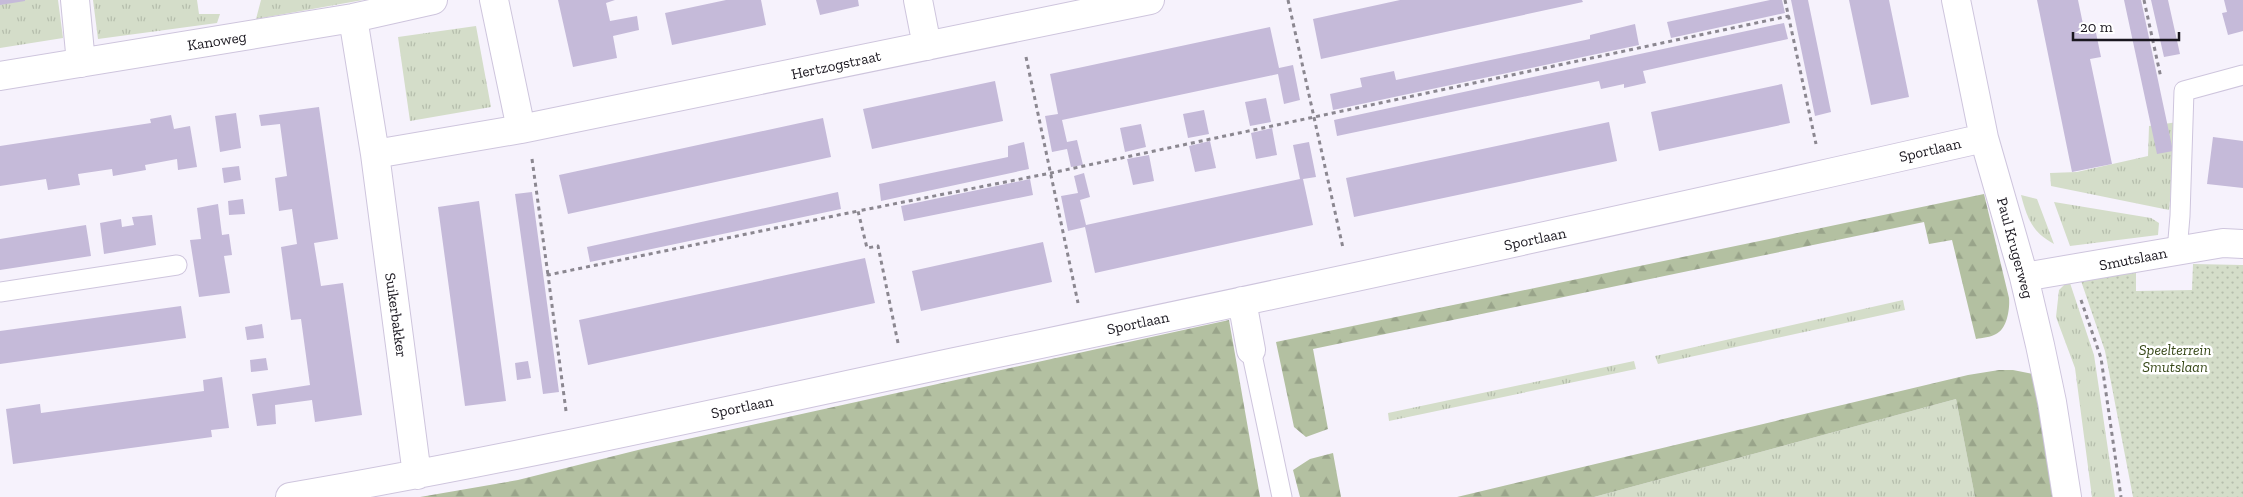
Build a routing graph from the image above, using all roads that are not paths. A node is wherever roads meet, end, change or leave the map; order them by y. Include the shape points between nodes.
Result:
1 (75, 0) edge
2 (434, 0) edge
3 (494, 0) edge
4 (918, 0) edge
5 (1150, 0) edge
6 (1956, 0) edge
7 (353, 18) junction
8 (928, 46) junction
9 (81, 63) junction
10 (2243, 75) edge
11 (0, 76) edge
12 (524, 128) junction
13 (1984, 138) junction
14 (375, 154) junction
15 (2243, 244) edge
16 (2177, 251) junction
17 (177, 265) dead end
18 (2024, 277) junction
19 (0, 292) edge
20 (1242, 301) junction
21 (1251, 350) joint
22 (417, 476) junction
23 (290, 497) edge
24 (1282, 497) edge
25 (2067, 497) edge

1 - 9 street
2 - 7 street, Kanoweg
3 - 12 street
4 - 8 street
5 - 8 street, Hertzogstraat
6 - 13 street, Paul Krugerweg
7 - 9 street, Kanoweg
7 - 14 street, Suikerbakker
8 - 12 street, Hertzogstraat
9 - 11 street, Kanoweg
10 - 16 lane via 2184,90
12 - 14 street
13 - 18 street, Paul Krugerweg
13 - 20 street, Sportlaan via 1625,220
14 - 22 street, Suikerbakker
15 - 16 street, Smutslaan via 2223,243
16 - 18 street, Smutslaan
17 - 19 lane
18 - 25 street, Paul Krugerweg via 2052,402
20 - 21 street
20 - 22 street, Sportlaan
21 - 24 lane
22 - 23 street, Sportlaan

